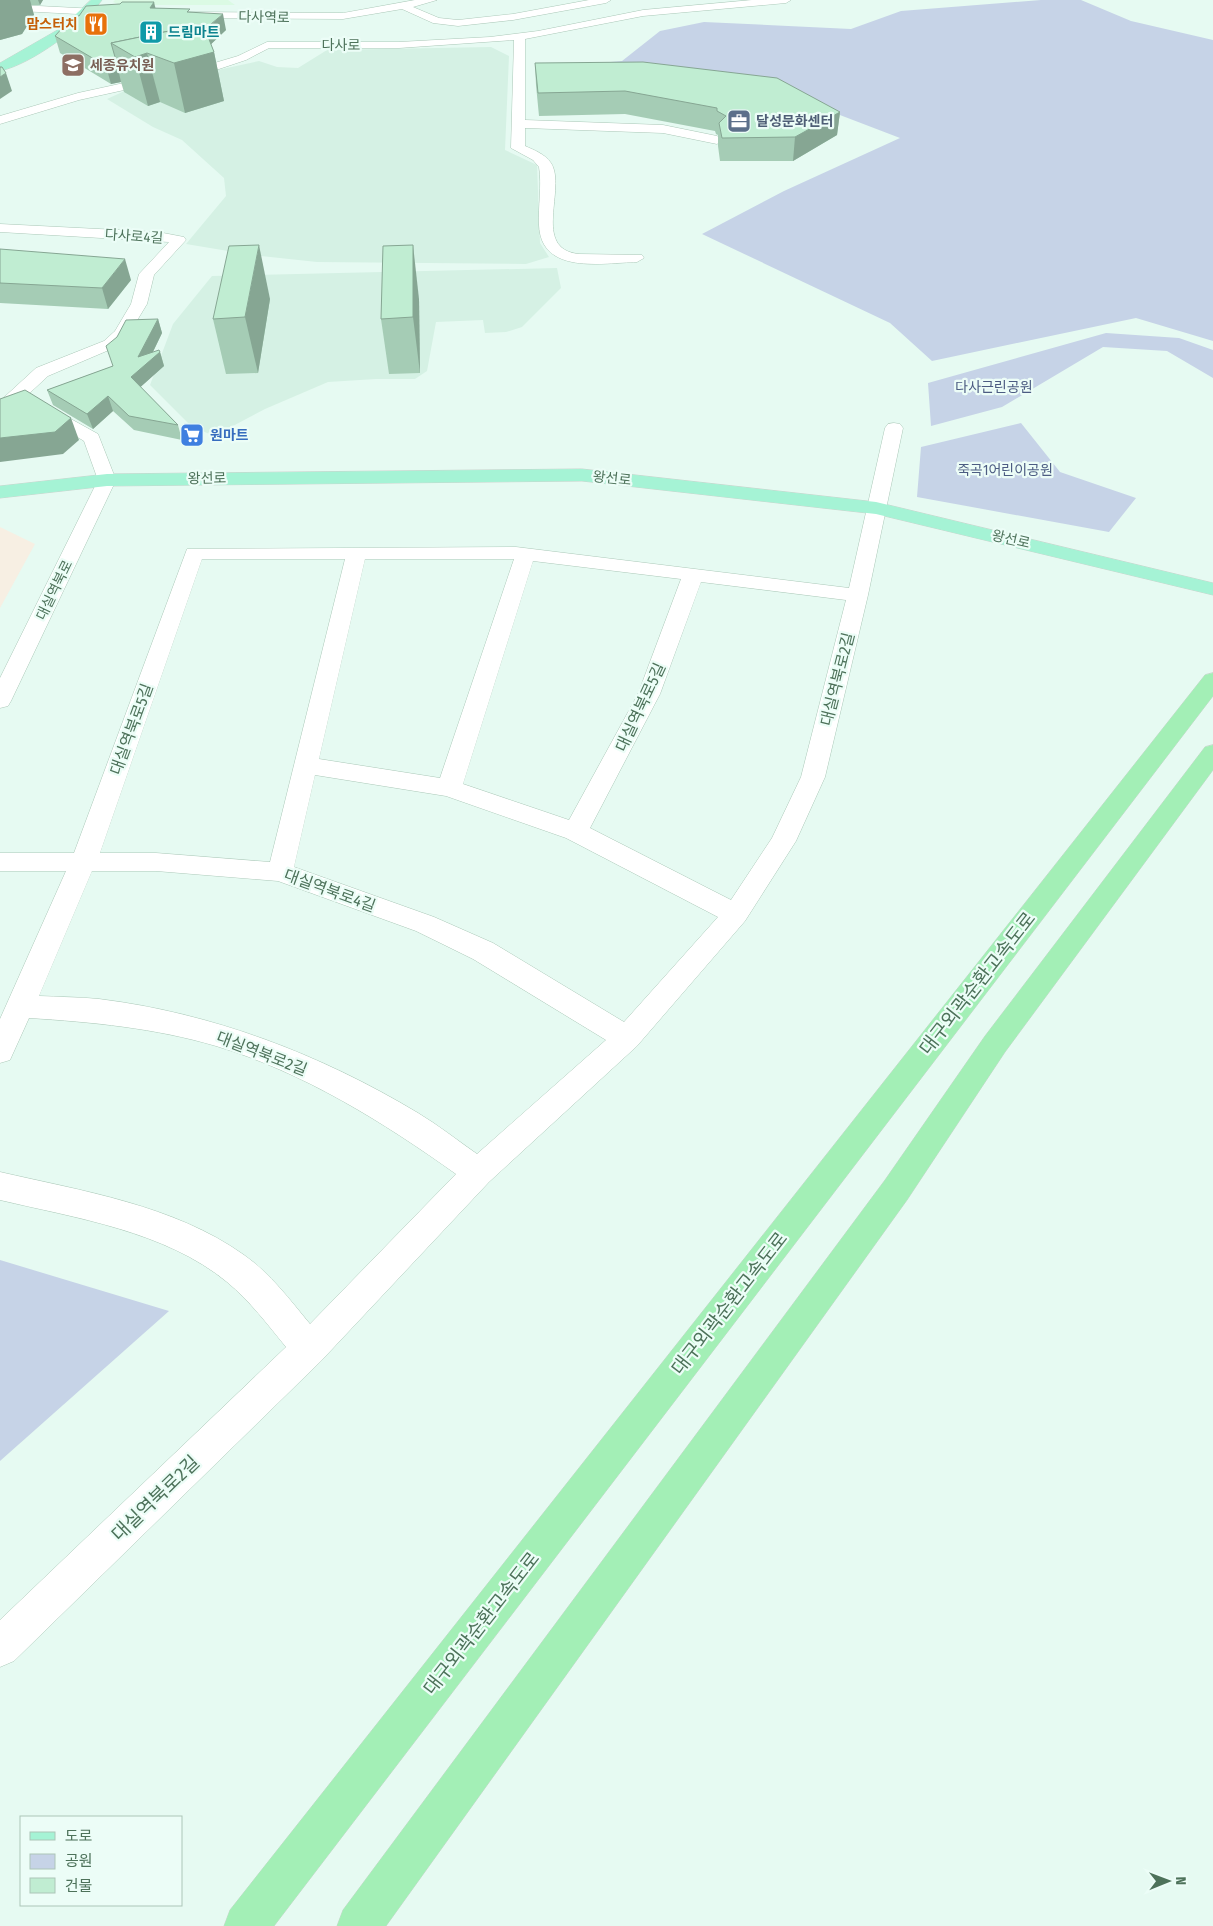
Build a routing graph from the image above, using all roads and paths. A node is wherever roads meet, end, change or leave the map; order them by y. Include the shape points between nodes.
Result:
1 (72, 0) edge
2 (97, 0) edge
3 (432, 0) edge
4 (606, 0) edge
5 (680, 0) edge
6 (786, 0) edge
7 (246, 3) dead end
8 (402, 3) edge
9 (0, 7) edge
10 (691, 9) junction
11 (64, 12) junction
12 (88, 12) junction
13 (126, 13) edge
14 (174, 14) edge
15 (51, 21) dead end
16 (265, 24) junction
17 (519, 37) junction
18 (267, 45) junction
19 (0, 68) edge
20 (0, 120) edge
21 (519, 123) junction
22 (717, 140) edge
23 (0, 228) edge
24 (637, 258) dead end
25 (8, 398) edge
26 (0, 411) edge
27 (894, 428) dead end
28 (107, 480) junction
29 (0, 492) edge
30 (876, 508) junction
31 (356, 554) junction
32 (525, 555) junction
33 (693, 576) junction
34 (1213, 589) edge
35 (858, 595) junction
36 (1213, 680) edge
37 (0, 701) edge
38 (1213, 753) edge
39 (306, 765) junction
40 (449, 788) junction
41 (575, 832) junction
42 (84, 861) junction
43 (0, 862) edge
44 (280, 872) junction
45 (736, 914) junction
46 (20, 1006) junction
47 (627, 1038) junction
48 (0, 1051) edge
49 (478, 1172) junction
50 (0, 1186) edge
51 (309, 1348) junction
52 (0, 1647) edge
53 (246, 1926) edge
54 (359, 1926) edge

1 - 11 main road
2 - 12 main road
3 - 16 street, 다사역로 via 343,16
4 - 8 street via 458,23 437,21
5 - 10 street
6 - 10 street, 다사로
7 - 16 street
9 - 11 street
10 - 17 street, 다사로 via 643,13
11 - 12 street
11 - 15 main road
12 - 13 street
12 - 19 main road via 49,41
14 - 16 street, 다사역로
16 - 18 street
17 - 18 street, 다사로 via 400,45
17 - 21 street
18 - 20 street, 다사로 via 249,56 210,68 64,100
21 - 22 street via 663,129
21 - 24 street via 518,148 541,160 546,167 544,217 552,247 563,256
23 - 25 street, 다사로4길 via 158,236 179,240 148,274 139,304 121,334 110,344 42,372
25 - 26 street
25 - 28 street via 35,404 92,438
27 - 30 street, 대실역북로2길
28 - 29 main road, 왕선로
28 - 30 main road, 왕선로 via 582,475
28 - 37 street, 대실역북로
30 - 34 main road, 왕선로
30 - 35 street, 대실역북로2길
31 - 32 street, 대실역북로5길
31 - 39 street
31 - 42 street, 대실역북로5길 via 194,553
32 - 33 street, 대실역북로5길
32 - 40 street
33 - 35 street, 대실역북로5길
33 - 41 street, 대실역북로5길 via 649,694
35 - 45 street, 대실역북로2길 via 813,777 783,841
36 - 53 highway, 대구외곽순환고속도로
38 - 54 highway via 995,1044 896,1190
39 - 40 street
39 - 44 street
40 - 41 street
41 - 45 street
42 - 43 street, 대실역북로4길
42 - 44 street, 대실역북로4길 via 156,862
42 - 46 street, 대실역북로5길
44 - 47 street, 대실역북로4길 via 425,924 483,950
45 - 47 street, 대실역북로2길
46 - 48 street, 대실역북로5길
46 - 49 street, 대실역북로2길 via 99,1011 166,1023 215,1034 269,1052 407,1122
47 - 49 street, 대실역북로2길
49 - 51 street, 대실역북로2길
50 - 51 street via 126,1216 232,1265
51 - 52 street, 대실역북로2길

